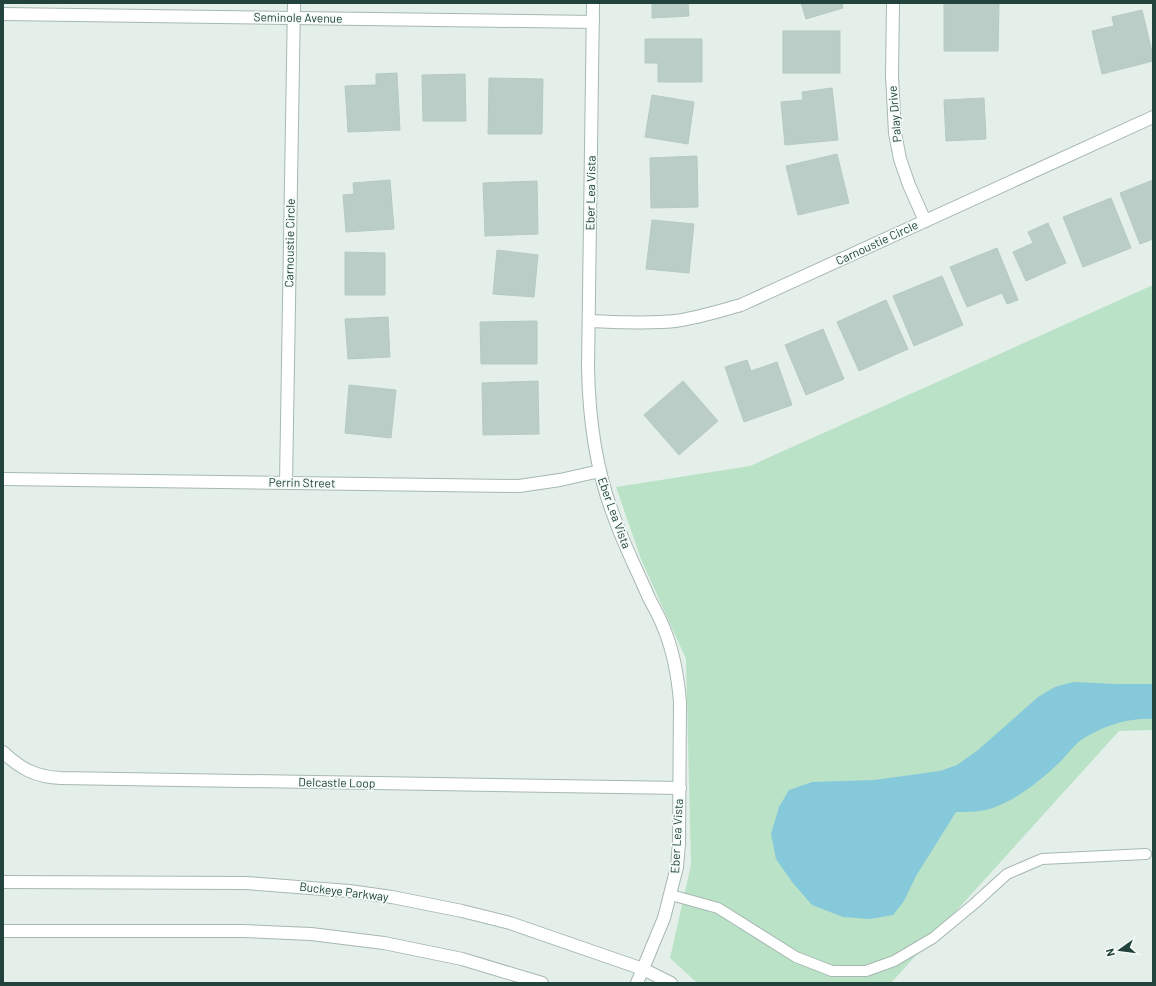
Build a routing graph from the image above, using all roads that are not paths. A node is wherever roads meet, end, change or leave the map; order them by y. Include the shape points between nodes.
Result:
1 (294, 3) edge
2 (593, 3) edge
3 (893, 3) edge
4 (3, 14) edge
5 (294, 18) junction
6 (593, 22) junction
7 (1153, 117) edge
8 (925, 221) junction
9 (589, 322) junction
10 (600, 471) junction
11 (3, 479) edge
12 (286, 483) junction
13 (3, 752) edge
14 (680, 788) junction
15 (1146, 854) dead end
16 (3, 882) edge
17 (671, 895) junction
18 (3, 931) edge
19 (642, 969) junction
20 (542, 983) edge
21 (636, 983) edge
22 (671, 983) edge

1 - 5 street, Carnoustie Circle
2 - 6 street, Eber Lea Vista
3 - 8 street, Palay Drive via 894,133 909,185
4 - 5 street, Seminole Avenue
5 - 6 street, Seminole Avenue
5 - 12 street, Carnoustie Circle
6 - 9 street, Eber Lea Vista
7 - 8 street, Carnoustie Circle
8 - 9 street, Carnoustie Circle via 741,305 676,321
9 - 10 street, Eber Lea Vista via 589,402
10 - 12 street, Perrin Street via 519,486
10 - 14 street, Eber Lea Vista via 613,515 665,630 673,658 680,702
11 - 12 street, Perrin Street
13 - 14 street, Delcastle Loop via 29,772 46,778
14 - 17 street, Eber Lea Vista via 677,867
15 - 17 lane via 1042,859 1007,874 933,938 894,961 866,971 832,971 796,957 718,908
16 - 19 street, Buckeye Parkway via 246,883 349,891 392,897 510,923
17 - 19 street, Eber Lea Vista
18 - 20 street via 242,931 311,934 384,943 462,959
19 - 21 street, Eber Lea Vista
19 - 22 street, Buckeye Parkway

